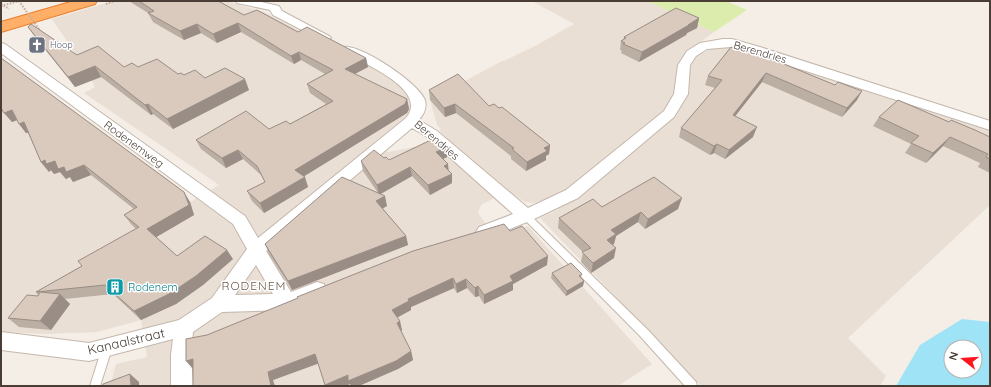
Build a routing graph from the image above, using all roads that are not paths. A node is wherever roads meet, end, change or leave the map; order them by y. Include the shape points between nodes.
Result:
1 (50, 1) edge
2 (90, 1) edge
3 (241, 1) edge
4 (279, 5) edge
5 (1, 15) edge
6 (1, 27) edge
7 (1, 47) edge
8 (411, 121) junction
9 (990, 126) edge
10 (532, 222) junction
11 (471, 236) edge
12 (257, 249) junction
13 (330, 285) edge
14 (287, 302) junction
15 (219, 304) junction
16 (184, 327) junction
17 (1, 341) edge
18 (108, 347) junction
19 (95, 386) edge
20 (182, 386) edge
21 (692, 386) edge

1 - 5 highway
2 - 6 highway
3 - 4 street, Berendries
4 - 8 street, Berendries via 277,13 395,75 406,84 420,103 418,113
7 - 12 street, Rodenemweg via 239,220
8 - 10 street, Berendries via 432,134
8 - 12 street
9 - 10 street, Berendries via 756,50 732,43 713,44 691,54 684,65 681,94 669,114 572,194
10 - 11 street
10 - 21 lane via 644,333
12 - 14 street, Rodenemweg
12 - 15 street
13 - 14 street
14 - 15 street
15 - 16 street, Kanaalstraat
16 - 18 street, Kanaalstraat
16 - 20 street via 181,355
17 - 18 street, Kanaalstraat via 90,352
18 - 19 lane

